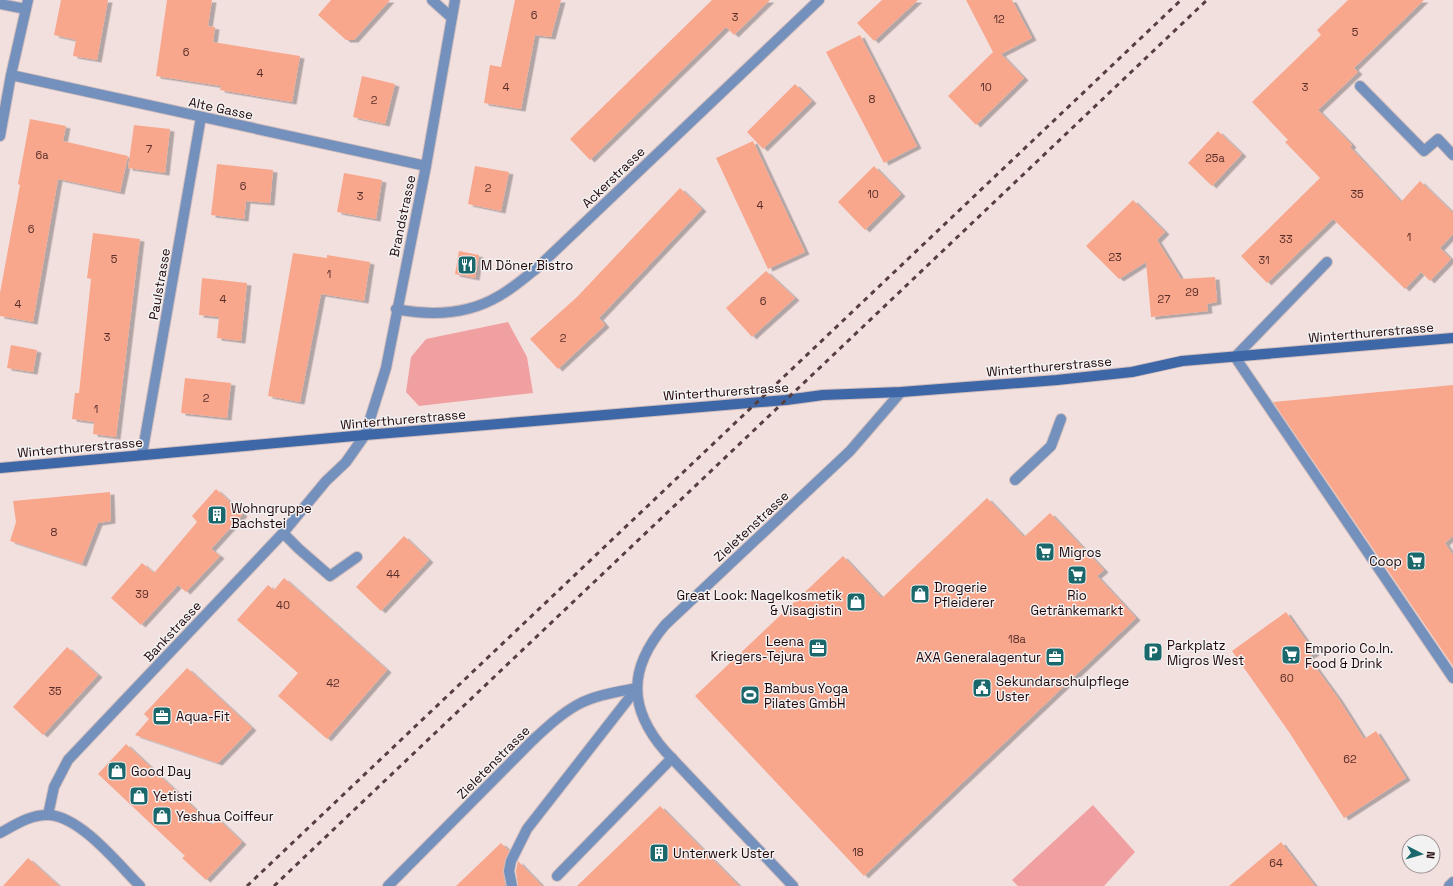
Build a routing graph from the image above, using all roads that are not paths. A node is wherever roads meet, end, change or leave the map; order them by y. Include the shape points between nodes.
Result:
1 (432, 0) edge
2 (455, 0) edge
3 (819, 0) edge
4 (0, 4) edge
5 (27, 4) edge
6 (452, 18) junction
7 (11, 75) junction
8 (1360, 86) dead end
9 (201, 117) junction
10 (0, 136) edge
11 (1453, 155) edge
12 (426, 166) junction
13 (1327, 262) dead end
14 (396, 309) junction
15 (1453, 338) edge
16 (1235, 357) junction
17 (901, 392) junction
18 (1061, 419) dead end
19 (364, 435) junction
20 (142, 455) junction
21 (0, 468) edge
22 (1015, 480) dead end
23 (283, 533) junction
24 (357, 556) dead end
25 (1453, 678) edge
26 (637, 688) junction
27 (672, 758) junction
28 (48, 815) junction
29 (0, 833) edge
30 (557, 876) dead end
31 (1453, 882) edge
32 (140, 886) edge
33 (388, 886) edge
34 (512, 886) edge
35 (793, 886) edge
36 (1449, 886) edge

1 - 6 street
2 - 6 street, Brandstrasse
3 - 14 street, Ackerstrasse via 536,269 498,296 476,306 434,314
4 - 5 street
5 - 7 street
6 - 12 street, Brandstrasse
7 - 9 street, Alte Gasse
7 - 10 street
8 - 11 street via 1424,152 1438,139
9 - 12 street, Alte Gasse
9 - 20 street, Paulstrasse
12 - 14 street, Brandstrasse
13 - 16 street
14 - 19 street, Brandstrasse via 381,388
15 - 16 main road, Winterthurerstrasse
16 - 17 main road, Winterthurerstrasse via 1182,361 1102,376
16 - 25 street
17 - 19 main road, Winterthurerstrasse via 823,395
17 - 26 street, Zieletenstrasse via 850,451 655,636 646,652
18 - 22 street via 1050,446
19 - 20 main road, Winterthurerstrasse
19 - 23 street, Bankstrasse via 346,462 326,481
20 - 21 main road, Winterthurerstrasse
23 - 24 street via 330,576
23 - 28 street, Bankstrasse via 68,760 54,787
26 - 27 street, Zieletenstrasse via 638,705 644,722 656,742
26 - 33 street, Zieletenstrasse via 588,700 556,720
26 - 34 street via 527,829 512,855
27 - 30 street
27 - 35 street, Zieletenstrasse
28 - 29 street via 30,818
28 - 32 street via 65,819 86,832
31 - 36 street

